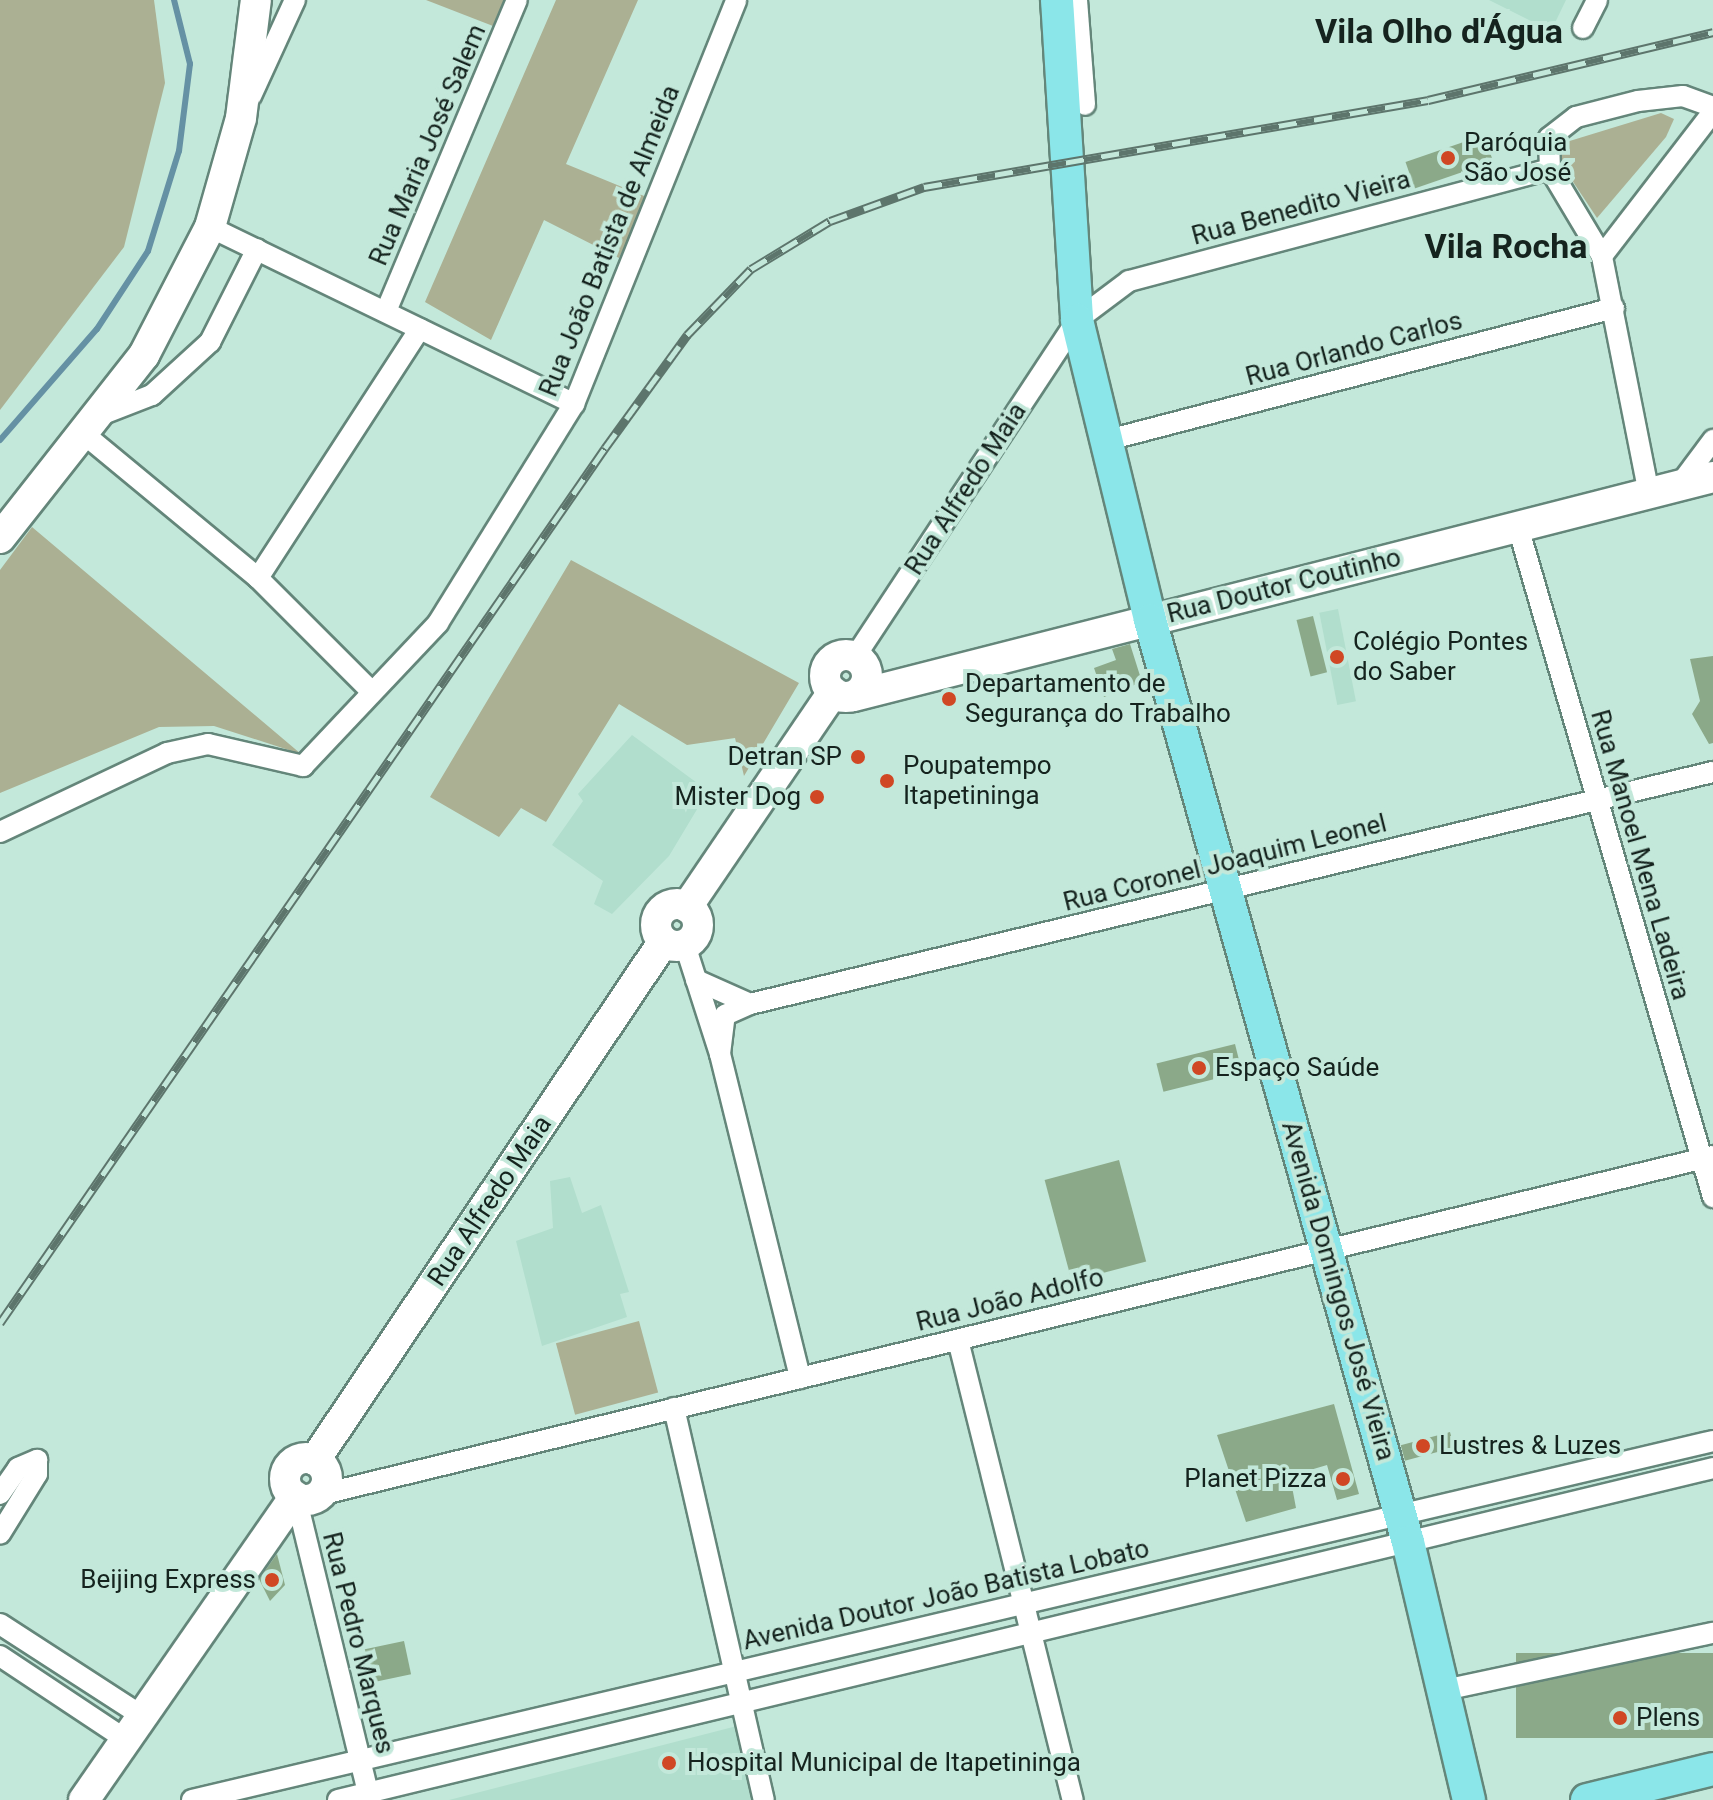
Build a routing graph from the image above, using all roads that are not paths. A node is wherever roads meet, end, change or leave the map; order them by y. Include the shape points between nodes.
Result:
1 (244, 0) edge
2 (256, 0) edge
3 (295, 0) edge
4 (517, 0) edge
5 (736, 0) edge
6 (1057, 0) edge
7 (1077, 0) edge
8 (1597, 0) edge
9 (1583, 28) dead end
10 (1085, 105) dead end
11 (1713, 109) edge
12 (239, 125) junction
13 (1550, 169) junction
14 (210, 227) junction
15 (257, 249) junction
16 (1602, 256) junction
17 (1614, 308) junction
18 (387, 309) junction
19 (1077, 320) junction
20 (420, 329) junction
21 (574, 404) junction
22 (91, 425) junction
23 (1108, 440) junction
24 (1713, 440) edge
25 (1713, 477) edge
26 (1678, 487) junction
27 (1649, 494) junction
28 (1518, 527) junction
29 (0, 538) edge
30 (258, 578) junction
31 (1150, 620) junction
32 (855, 657) joint
33 (372, 692) junction
34 (843, 694) junction
35 (1713, 772) edge
36 (1597, 800) junction
37 (0, 832) edge
38 (1225, 889) junction
39 (674, 943) junction
40 (696, 980) junction
41 (750, 1004) junction
42 (720, 1054) junction
43 (1708, 1158) edge
44 (1713, 1197) edge
45 (1326, 1250) junction
46 (958, 1340) junction
47 (800, 1378) junction
48 (674, 1408) junction
49 (1713, 1441) edge
50 (1713, 1468) edge
51 (0, 1494) edge
52 (303, 1496) junction
53 (1404, 1528) junction
54 (0, 1534) edge
55 (1025, 1603) junction
56 (0, 1624) edge
57 (1713, 1633) edge
58 (1034, 1634) junction
59 (0, 1656) edge
60 (735, 1672) junction
61 (1444, 1690) junction
62 (742, 1705) junction
63 (134, 1728) junction
64 (360, 1760) junction
65 (1713, 1769) edge
66 (369, 1796) edge
67 (84, 1800) edge
68 (192, 1800) edge
69 (338, 1800) edge
70 (764, 1800) edge
71 (1073, 1800) edge
72 (1469, 1800) edge
73 (1587, 1800) edge

1 - 12 main road
2 - 12 main road
3 - 12 street
4 - 18 street, Rua Maria José Salem
5 - 21 street, Rua João Batista de Almeida
6 - 19 main road, Avenida Domingos José Vieira
7 - 10 street
8 - 9 street
11 - 13 street via 1683,96 1576,117 1549,138
11 - 16 street
12 - 14 main road
13 - 16 street
13 - 19 street, Rua Benedito Vieira via 1129,281
14 - 15 street
14 - 22 main road via 144,355
15 - 18 street
15 - 22 street via 210,342 152,395
16 - 17 street
17 - 23 street, Rua Orlando Carlos
17 - 27 street
18 - 20 street
19 - 23 main road, Avenida Domingos José Vieira
19 - 32 street, Rua Alfredo Maia
20 - 21 street
20 - 30 street
21 - 33 street, Rua João Batista de Almeida via 438,623
22 - 29 main road
22 - 30 street
23 - 31 main road, Avenida Domingos José Vieira
24 - 26 street
25 - 26 main road, Rua Doutor Coutinho
26 - 27 main road, Rua Doutor Coutinho
27 - 28 main road, Rua Doutor Coutinho
28 - 31 main road, Rua Doutor Coutinho
28 - 36 street, Rua Manoel Mena Ladeira
30 - 33 street
31 - 34 main road, Rua Doutor Coutinho
31 - 38 main road, Avenida Domingos José Vieira
32 - 34 main road via 828,666
33 - 37 street, Rua João Batista de Almeida via 303,766 208,744 167,753
34 - 39 main road via 687,907 674,904 658,914
35 - 36 street, Rua Coronel Joaquim Leonel
36 - 38 street, Rua Coronel Joaquim Leonel
36 - 43 street, Rua Manoel Mena Ladeira
38 - 41 street, Rua Coronel Joaquim Leonel
38 - 45 main road, Avenida Domingos José Vieira
39 - 40 street
39 - 52 main road, Rua Alfredo Maia via 315,1460 327,1473
40 - 41 street
40 - 42 street
41 - 42 street via 725,1015
42 - 47 street
43 - 44 street, Rua Manoel Mena Ladeira
43 - 45 street, Rua João Adolfo
45 - 46 street, Rua João Adolfo
45 - 53 main road, Avenida Domingos José Vieira
46 - 47 street, Rua João Adolfo
46 - 55 street
47 - 48 street, Rua João Adolfo
48 - 52 street, Rua João Adolfo
48 - 60 street
49 - 53 street, Avenida Doutor João Batista Lobato
50 - 53 street, Avenida Doutor João Batista Lobato
51 - 54 street via 18,1468 37,1460 37,1474
52 - 63 main road
52 - 64 street, Rua Pedro Marques
53 - 55 street, Avenida Doutor João Batista Lobato
53 - 58 street, Avenida Doutor João Batista Lobato
53 - 61 main road, Avenida Domingos José Vieira
55 - 58 street
55 - 60 street, Avenida Doutor João Batista Lobato
56 - 63 street
57 - 61 street
58 - 62 street, Avenida Doutor João Batista Lobato
58 - 71 street
59 - 63 street
60 - 62 street
60 - 64 street, Avenida Doutor João Batista Lobato
61 - 72 main road, Avenida Domingos José Vieira
62 - 66 street, Avenida Doutor João Batista Lobato
62 - 70 street
63 - 67 main road
64 - 66 street, Rua Pedro Marques
64 - 68 street, Avenida Doutor João Batista Lobato
65 - 73 main road
66 - 69 street, Avenida Doutor João Batista Lobato

